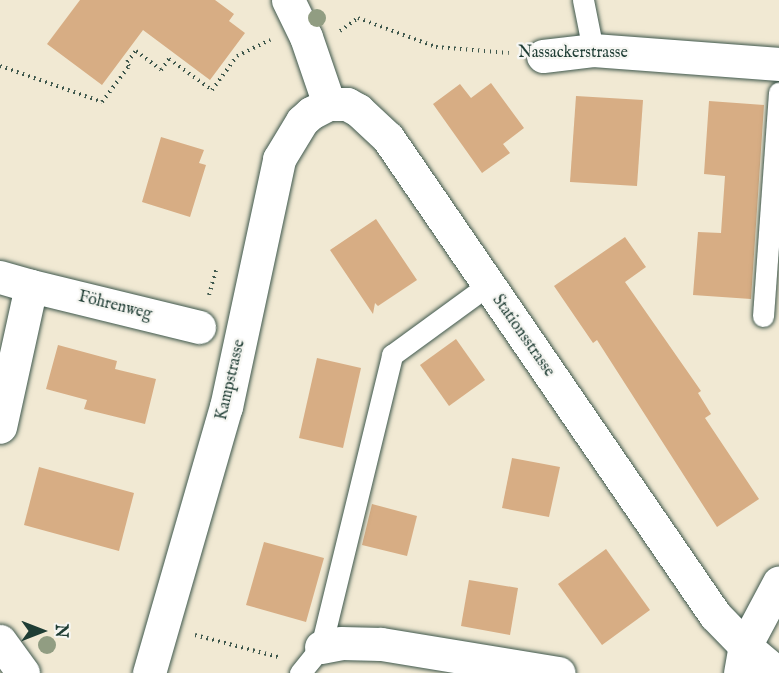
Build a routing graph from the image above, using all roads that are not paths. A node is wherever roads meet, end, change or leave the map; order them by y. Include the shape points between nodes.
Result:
1 (288, 0) edge
2 (583, 0) edge
3 (593, 50) junction
4 (543, 56) road end
5 (779, 64) edge
6 (779, 93) edge
7 (329, 104) junction
8 (0, 277) edge
9 (488, 285) junction
10 (31, 286) junction
11 (763, 316) dead end
12 (199, 327) road end
13 (0, 427) edge
14 (779, 582) edge
15 (0, 641) edge
16 (321, 647) junction
17 (742, 659) edge
18 (23, 673) edge
19 (150, 673) edge
20 (300, 673) edge
21 (559, 673) edge
22 (777, 673) edge

1 - 7 street via 306,36
2 - 3 lane
3 - 4 street, Nassackerstrasse
3 - 5 street, Nassackerstrasse
6 - 11 lane
7 - 9 street, Stationsstrasse via 347,104 358,110 388,138
7 - 19 street, Kampstrasse via 302,121 279,159 226,407
8 - 10 street, Föhrenweg
9 - 16 lane via 392,355
9 - 17 street, Stationsstrasse
10 - 12 street, Föhrenweg
10 - 13 street
14 - 17 street
15 - 18 street
16 - 20 lane
16 - 21 street via 381,644
17 - 22 street, Stationsstrasse

